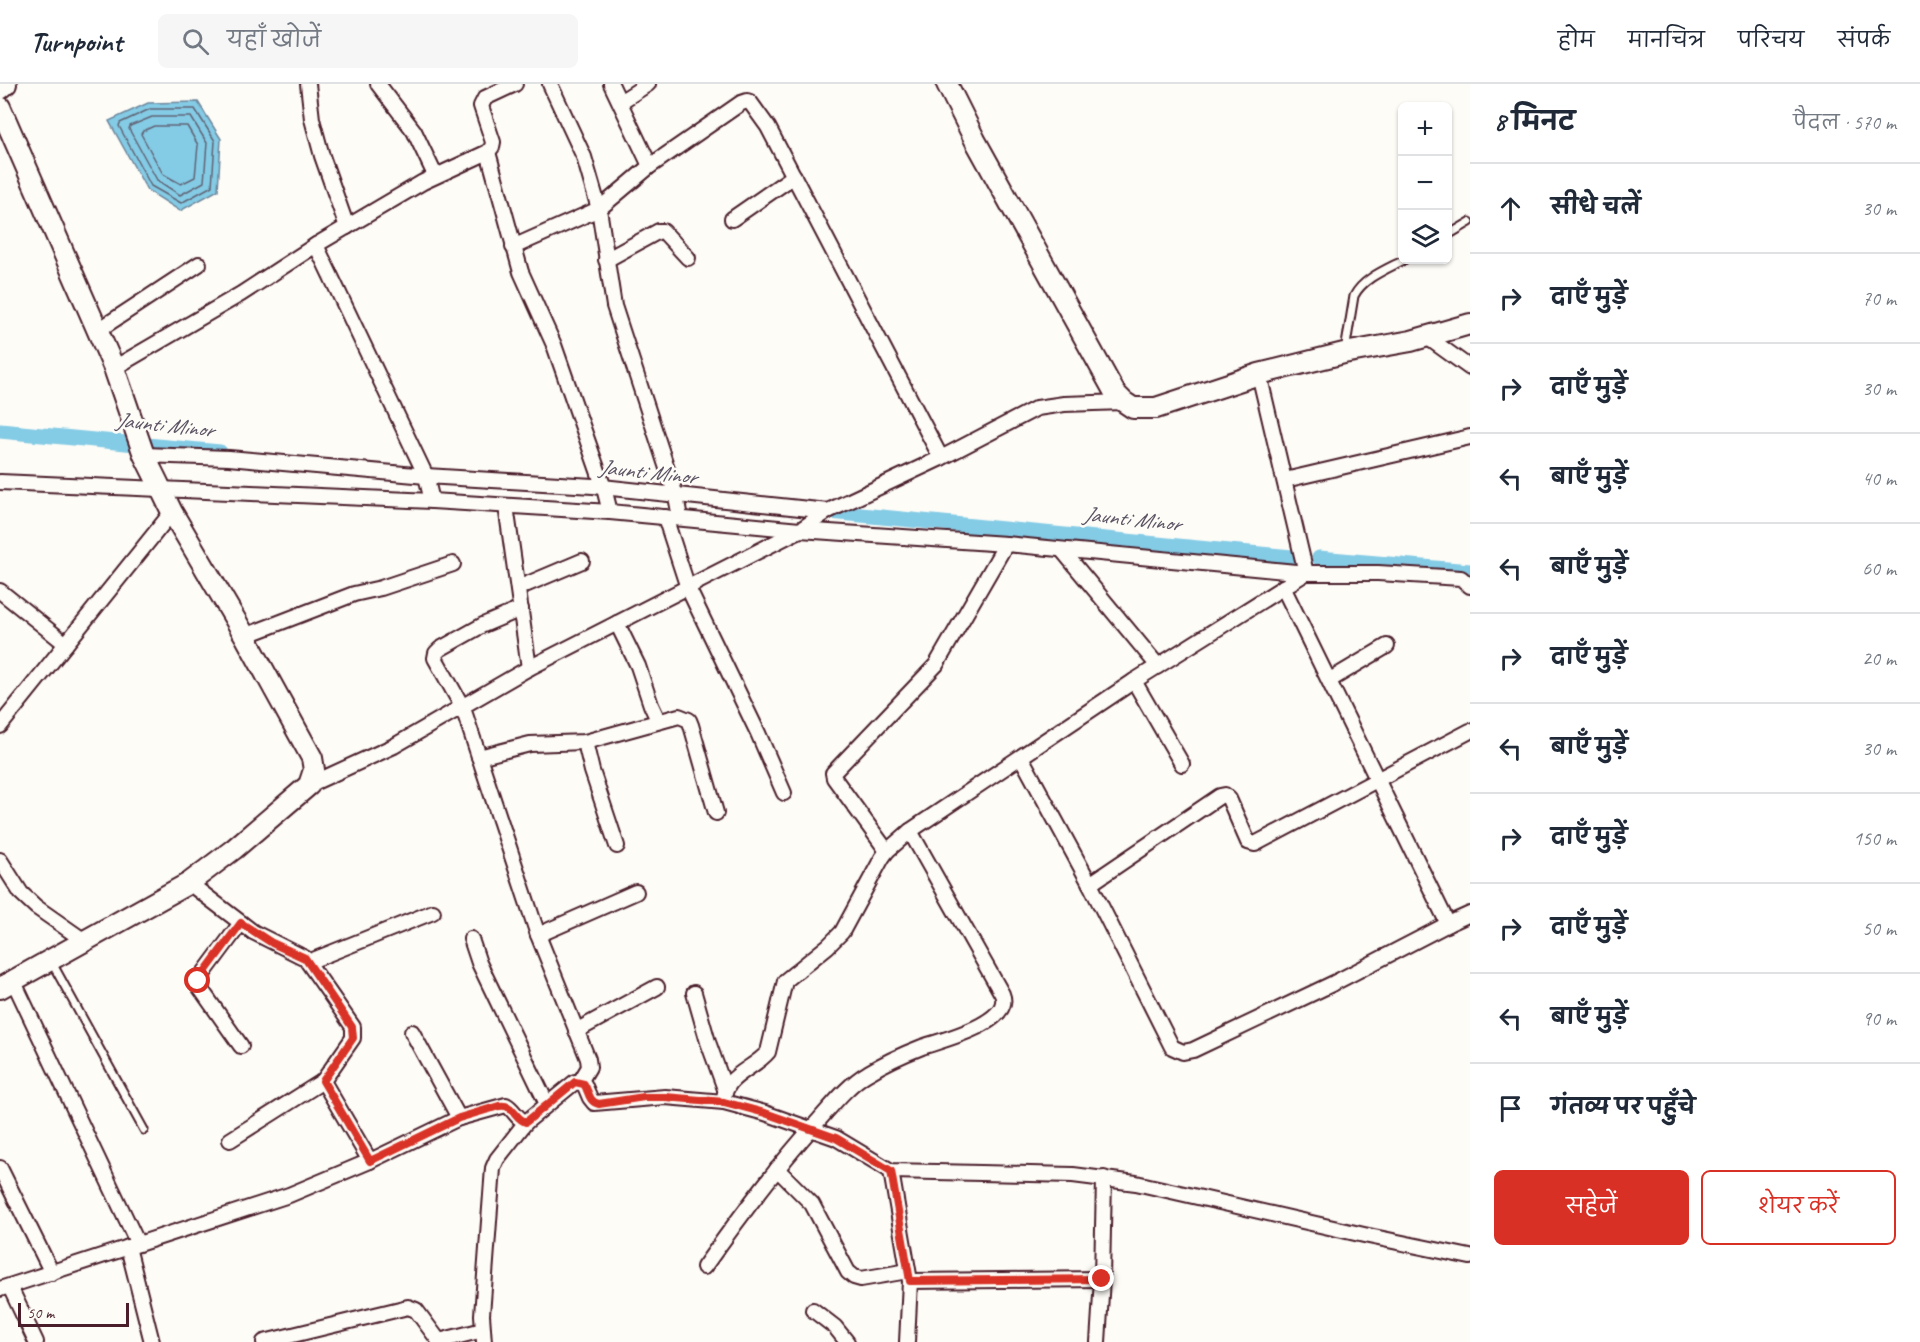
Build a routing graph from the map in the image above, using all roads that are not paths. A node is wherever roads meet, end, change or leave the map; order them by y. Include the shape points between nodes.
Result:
1 (6, 84) edge
2 (308, 84) edge
3 (378, 84) edge
4 (515, 84) edge
5 (550, 84) edge
6 (611, 84) edge
7 (648, 84) edge
8 (946, 84) edge
9 (0, 89) edge
10 (620, 102) junction
11 (0, 107) edge
12 (488, 152) junction
13 (650, 166) junction
14 (435, 175) junction
15 (794, 176) junction
16 (599, 209) junction
17 (732, 219) dead end
18 (1470, 222) edge
19 (347, 227) junction
20 (1452, 233) edge
21 (316, 245) junction
22 (513, 247) junction
23 (688, 258) dead end
24 (606, 260) junction
25 (1398, 263) edge
26 (199, 264) dead end
27 (1470, 324) edge
28 (97, 331) junction
29 (1427, 337) junction
30 (1344, 353) junction
31 (114, 368) junction
32 (1470, 368) edge
33 (1259, 374) junction
34 (1124, 402) junction
35 (1470, 437) edge
36 (941, 458) junction
37 (152, 472) junction
38 (1286, 480) junction
39 (0, 482) edge
40 (429, 489) junction
41 (607, 500) junction
42 (506, 507) junction
43 (678, 507) junction
44 (172, 512) junction
45 (825, 513) junction
46 (665, 517) junction
47 (805, 527) junction
48 (1006, 544) junction
49 (1062, 550) junction
50 (582, 561) dead end
51 (453, 564) dead end
52 (1306, 573) junction
53 (1283, 586) junction
54 (1470, 586) edge
55 (518, 588) junction
56 (688, 588) junction
57 (0, 591) edge
58 (521, 609) junction
59 (617, 623) junction
60 (245, 636) junction
61 (66, 644) junction
62 (1387, 646) dead end
63 (1158, 666) junction
64 (529, 668) junction
65 (1330, 680) junction
66 (1134, 681) junction
67 (463, 708) junction
68 (658, 720) junction
69 (0, 726) edge
70 (1470, 731) edge
71 (585, 742) junction
72 (479, 757) junction
73 (1021, 757) junction
74 (1182, 764) dead end
75 (1377, 779) junction
76 (309, 785) junction
77 (784, 793) dead end
78 (716, 813) dead end
79 (910, 831) junction
80 (617, 846) dead end
81 (887, 851) junction
82 (0, 860) edge
83 (189, 883) junction
84 (1090, 884) junction
85 (636, 892) dead end
86 (433, 912) dead end
87 (1470, 915) edge
88 (241, 923) junction
89 (1448, 924) junction
90 (538, 935) junction
91 (471, 939) dead end
92 (86, 942) junction
93 (51, 961) junction
94 (308, 963) junction
95 (3, 985) edge
96 (657, 987) dead end
97 (694, 993) dead end
98 (576, 1031) junction
99 (412, 1032) dead end
100 (241, 1046) dead end
101 (323, 1081) junction
102 (580, 1082) junction
103 (724, 1096) junction
104 (547, 1104) junction
105 (459, 1118) junction
106 (526, 1122) junction
107 (810, 1129) junction
108 (144, 1130) dead end
109 (230, 1140) dead end
110 (370, 1161) junction
111 (0, 1168) edge
112 (777, 1169) junction
113 (891, 1171) junction
114 (1104, 1178) junction
115 (133, 1245) junction
116 (1470, 1257) edge
117 (704, 1267) dead end
118 (52, 1273) junction
119 (909, 1276) junction
120 (1102, 1279) junction
121 (5, 1288) edge
122 (813, 1310) dead end
123 (483, 1336) edge
124 (36, 1342) edge
125 (152, 1342) edge
126 (264, 1342) edge
127 (847, 1342) edge
128 (907, 1342) edge
129 (1098, 1342) edge

1 - 9 street
2 - 19 street via 322,156
3 - 14 street via 414,131
4 - 12 street via 482,102 493,142
5 - 16 street via 584,157
6 - 10 street
7 - 10 street
8 - 34 street via 1115,393
10 - 13 street
11 - 28 street
12 - 14 street
12 - 22 street
13 - 15 street via 747,101 768,127
13 - 16 street
14 - 19 street
15 - 17 street
15 - 36 street
16 - 22 street
16 - 24 street
18 - 20 lane
19 - 21 street
21 - 31 street
21 - 40 street
22 - 41 street via 554,345
23 - 24 street via 663,231 658,231
24 - 43 street via 614,306
25 - 30 lane via 1358,288
26 - 28 street
27 - 29 street
28 - 31 street
29 - 30 street
29 - 32 street
30 - 33 street
31 - 37 street
33 - 34 street via 1156,408 1133,408
33 - 38 street
34 - 36 street via 1037,408
35 - 38 street
36 - 45 street
37 - 39 street
37 - 40 street
37 - 40 street via 229,458
37 - 44 street
38 - 52 street
40 - 41 street
40 - 42 street
41 - 42 street
41 - 43 street
41 - 46 street
42 - 55 street
43 - 45 street
43 - 46 street
43 - 47 street
44 - 60 street
44 - 61 street
45 - 47 street
46 - 56 street
47 - 48 street
47 - 56 street
48 - 49 street
48 - 81 street via 936,664 833,773
49 - 52 street
49 - 63 street
50 - 55 street
51 - 60 street via 354,594
52 - 53 street
52 - 54 street via 1461,578
53 - 63 street
53 - 65 street
55 - 58 street
56 - 59 street
56 - 77 street
57 - 61 street
58 - 64 street
58 - 67 street via 436,652 435,658
59 - 64 street
59 - 68 street
60 - 76 street via 312,758 314,770
61 - 69 street
62 - 65 street
63 - 66 street
64 - 67 street
65 - 75 street
66 - 73 street
66 - 74 street
67 - 72 street
67 - 76 street via 394,746
68 - 71 street
68 - 78 street via 679,716 689,720
70 - 75 street
71 - 72 street via 530,744
71 - 80 street
72 - 90 street
73 - 79 street
73 - 84 street
75 - 84 street via 1252,844 1229,799 1220,796
75 - 89 street
76 - 83 street
79 - 81 street
79 - 107 street via 1002,994 1003,1004 994,1016 969,1032 869,1072
81 - 103 street via 842,932 784,981 768,1052 730,1081
82 - 92 street via 21,893
83 - 88 street
83 - 92 street
84 - 89 street via 1172,1047 1183,1052 1334,984
85 - 90 street
86 - 94 street
87 - 89 street
88 - 94 street
88 - 100 street via 198,985
90 - 98 street
91 - 104 street
92 - 93 street
93 - 95 street
93 - 108 lane
94 - 101 street via 354,1032
95 - 115 street
96 - 98 street
97 - 103 street
98 - 102 street via 589,1067
99 - 105 street
101 - 109 street
101 - 110 street
102 - 103 street via 594,1103 599,1104 644,1097
102 - 104 street
103 - 107 street
104 - 106 street
105 - 106 street via 506,1105
105 - 110 street
106 - 123 street via 493,1168
107 - 112 street
107 - 113 street via 836,1138
110 - 115 street via 289,1195
111 - 118 street
112 - 117 street
112 - 119 street via 812,1204 854,1277
113 - 114 street
113 - 119 street
114 - 116 street
114 - 120 street
115 - 118 street
115 - 125 street
118 - 121 street
119 - 120 street
119 - 128 street
120 - 129 street
121 - 124 street
122 - 127 street
123 - 126 street via 439,1341 416,1310 408,1307

